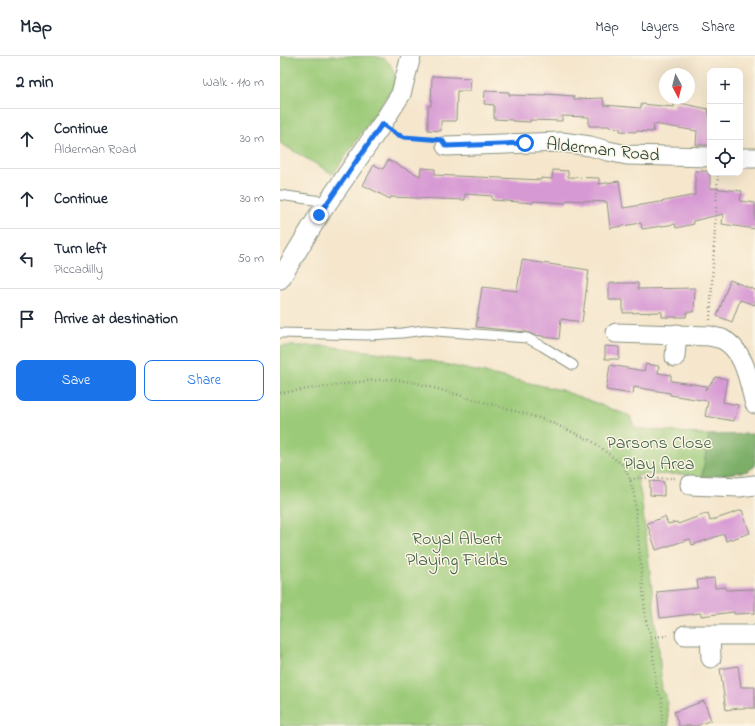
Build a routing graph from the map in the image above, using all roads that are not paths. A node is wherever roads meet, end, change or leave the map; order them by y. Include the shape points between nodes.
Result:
1 (411, 56) edge
2 (446, 146) road end
3 (707, 157) edge
4 (743, 158) edge
5 (755, 158) edge
6 (280, 195) edge
7 (328, 202) junction
8 (280, 279) edge
9 (280, 333) edge
10 (616, 333) dead end
11 (677, 334) junction
12 (675, 357) dead end
13 (573, 365) dead end
14 (755, 404) edge
15 (690, 485) road end
16 (755, 485) edge
17 (685, 635) dead end
18 (710, 635) junction
19 (755, 635) edge
20 (711, 658) dead end

1 - 7 street via 401,94
2 - 3 street, Alderman Road via 472,137 562,142 627,155
4 - 5 street
6 - 7 lane
7 - 8 street
9 - 13 lane via 369,335 424,330 527,338
10 - 11 street
11 - 12 street
11 - 14 street via 710,336 734,348 745,366
15 - 16 street
17 - 18 street
18 - 19 street
18 - 20 street

